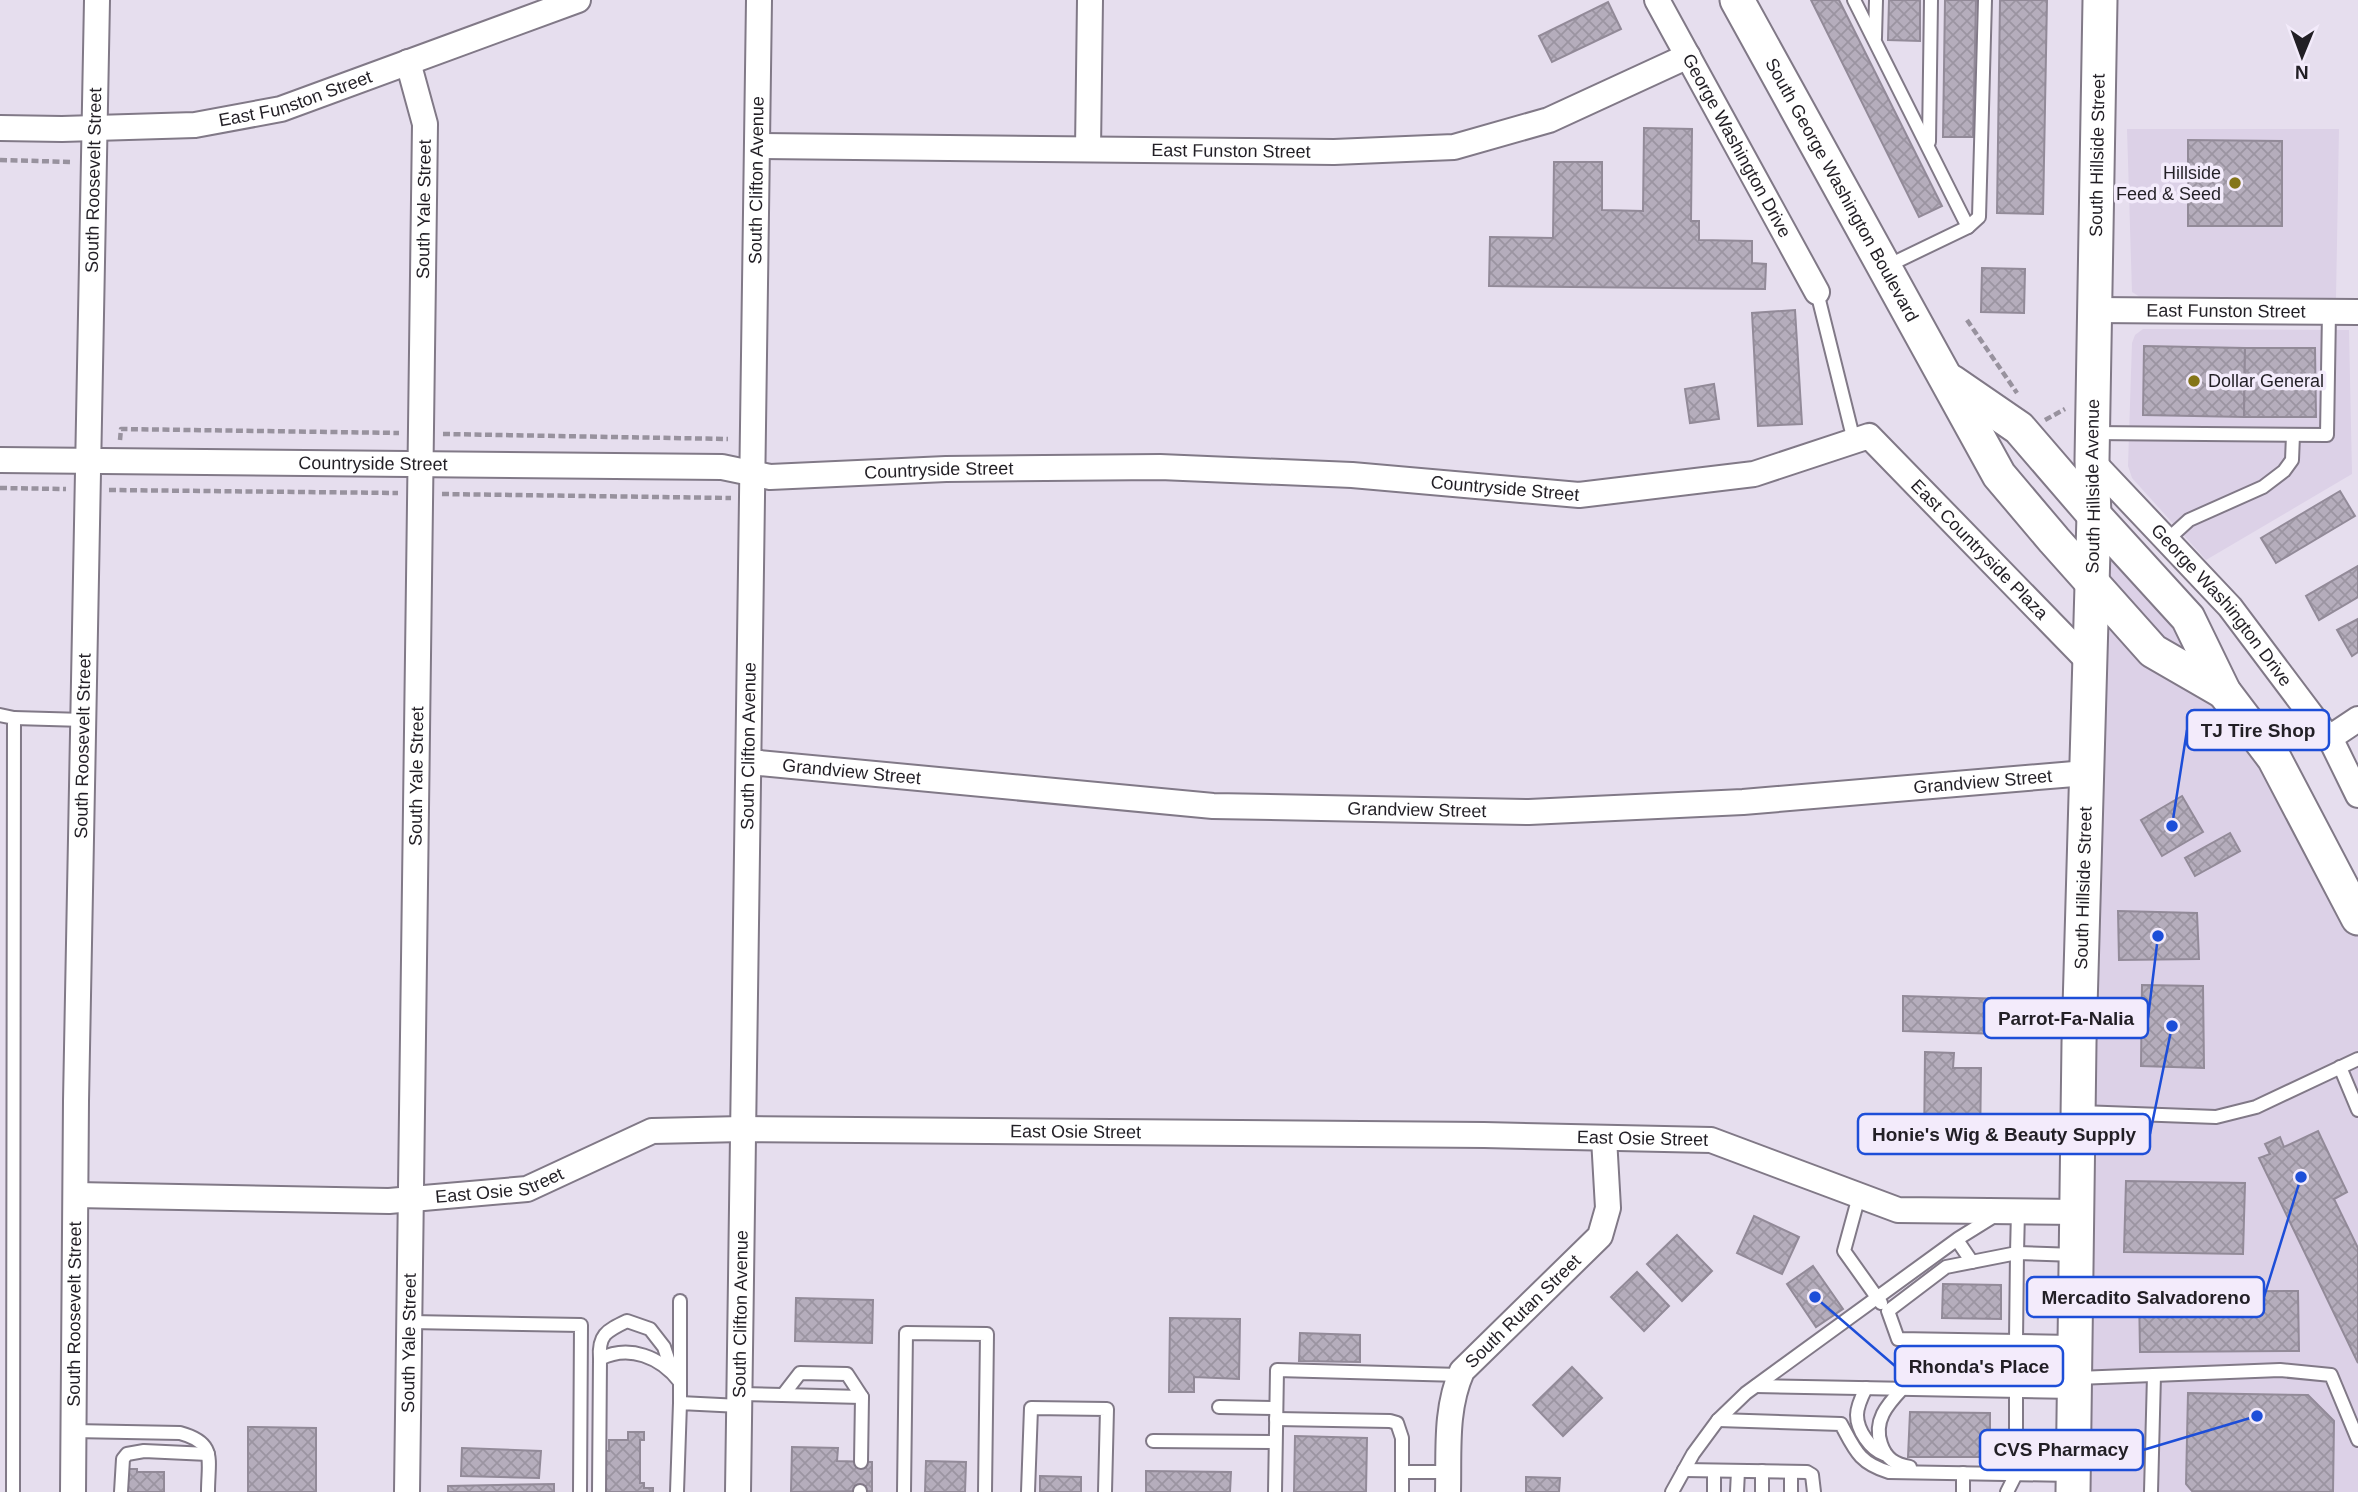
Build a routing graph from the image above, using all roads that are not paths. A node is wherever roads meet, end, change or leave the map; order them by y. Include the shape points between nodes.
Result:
1 (97, 0) edge
2 (578, 0) edge
3 (759, 0) edge
4 (1090, 0) edge
5 (1657, 0) edge
6 (1737, 0) edge
7 (1854, 0) edge
8 (1876, 0) edge
9 (1931, 0) edge
10 (1985, 0) edge
11 (2100, 0) edge
12 (1875, 41) junction
13 (1688, 56) junction
14 (408, 62) junction
15 (0, 128) edge
16 (94, 128) junction
17 (757, 146) junction
18 (1929, 146) junction
19 (1088, 149) junction
20 (1968, 227) junction
21 (1885, 267) junction
22 (1817, 292) joint
23 (2095, 310) junction
24 (2329, 312) junction
25 (2358, 312) edge
26 (1947, 379) junction
27 (2293, 435) junction
28 (1861, 439) junction
29 (2093, 447) junction
30 (0, 460) edge
31 (90, 461) junction
32 (420, 466) junction
33 (753, 473) junction
34 (2094, 515) junction
35 (2167, 540) junction
36 (2091, 582) junction
37 (2091, 664) junction
38 (2224, 692) junction
39 (0, 715) edge
40 (14, 718) junction
41 (2358, 719) edge
42 (84, 720) junction
43 (2328, 738) junction
44 (749, 762) junction
45 (2086, 773) junction
46 (2358, 795) edge
47 (2358, 918) edge
48 (2358, 1059) edge
49 (2340, 1067) junction
50 (2358, 1110) edge
51 (2078, 1112) junction
52 (743, 1129) junction
53 (1604, 1138) junction
54 (76, 1195) junction
55 (1859, 1196) junction
56 (412, 1199) junction
57 (2010, 1211) junction
58 (2077, 1212) junction
59 (1957, 1240) junction
60 (2017, 1253) junction
61 (2077, 1255) junction
62 (1972, 1262) junction
63 (1877, 1298) junction
64 (680, 1301) dead end
65 (1888, 1311) junction
66 (410, 1322) junction
67 (2016, 1341) junction
68 (2075, 1342) junction
69 (600, 1359) junction
70 (1460, 1375) junction
71 (2154, 1375) junction
72 (676, 1377) junction
73 (2075, 1385) junction
74 (1756, 1386) junction
75 (1866, 1388) junction
76 (1902, 1389) junction
77 (2016, 1391) junction
78 (783, 1395) junction
79 (862, 1397) junction
80 (740, 1400) junction
81 (680, 1403) junction
82 (1219, 1407) dead end
83 (1276, 1414) junction
84 (1718, 1420) junction
85 (74, 1431) junction
86 (2358, 1440) edge
87 (1153, 1441) dead end
88 (1275, 1442) junction
89 (208, 1454) junction
90 (1884, 1454) junction
91 (860, 1462) dead end
92 (1684, 1470) junction
93 (1714, 1471) junction
94 (1738, 1471) junction
95 (1762, 1471) junction
96 (1402, 1472) junction
97 (1791, 1472) junction
98 (1947, 1473) junction
99 (1963, 1474) junction
100 (2017, 1474) junction
101 (1448, 1482) edge
102 (2073, 1484) edge
103 (13, 1492) edge
104 (73, 1492) edge
105 (121, 1492) edge
106 (208, 1492) edge
107 (407, 1492) edge
108 (580, 1492) edge
109 (599, 1492) edge
110 (677, 1492) edge
111 (738, 1492) edge
112 (904, 1492) edge
113 (985, 1492) edge
114 (1028, 1492) edge
115 (1105, 1492) edge
116 (1275, 1492) edge
117 (1402, 1492) edge
118 (1672, 1492) edge
119 (1714, 1492) edge
120 (1737, 1492) edge
121 (1762, 1492) edge
122 (1791, 1492) edge
123 (1814, 1492) edge
124 (1964, 1492) edge
125 (2007, 1492) edge
126 (2151, 1492) edge

1 - 16 street, South Roosevelt Street
2 - 14 street, East Funston Street
3 - 17 street, South Clifton Avenue
4 - 19 street
5 - 13 street, George Washington Drive
6 - 21 street, South George Washington Boulevard
7 - 12 lane
8 - 12 lane
9 - 18 lane
10 - 20 lane via 1979,217
11 - 23 street, South Hillside Street
12 - 18 lane
13 - 19 street, East Funston Street via 1549,120 1454,147 1335,152
13 - 22 street, George Washington Drive
14 - 16 street, East Funston Street via 281,108 195,125
14 - 32 street, South Yale Street via 425,124
15 - 16 street, East Funston Street
16 - 31 street, South Roosevelt Street
17 - 19 street, East Funston Street
17 - 33 street, South Clifton Avenue
18 - 20 lane
20 - 21 lane
21 - 26 street, South George Washington Boulevard
22 - 28 lane
23 - 24 street, East Funston Street
23 - 29 street, South Hillside Avenue
24 - 25 street, East Funston Street
24 - 27 lane via 2327,435
26 - 34 street, South George Washington Boulevard via 2019,428
26 - 36 street, South George Washington Boulevard via 1999,475
27 - 29 lane
27 - 35 lane via 2292,460 2284,471 2263,487 2189,520
28 - 33 street, Countryside Street via 1754,474 1579,495 1352,475 1160,467 770,477
28 - 37 street, East Countryside Plaza
29 - 34 street, South Hillside Avenue
29 - 35 street, George Washington Drive
30 - 31 street, Countryside Street
31 - 32 street, Countryside Street
31 - 42 street, South Roosevelt Street
32 - 33 street, Countryside Street via 722,467
32 - 56 street, South Yale Street
33 - 44 street, South Clifton Avenue
34 - 36 street, South Hillside Avenue
34 - 38 street, South George Washington Boulevard via 2188,618
35 - 43 street, George Washington Drive via 2230,607
36 - 37 street, South Hillside Avenue
36 - 38 street, South George Washington Boulevard via 2153,651
37 - 45 street, South Hillside Street
38 - 47 street, South George Washington Boulevard via 2274,758
39 - 40 lane
40 - 42 lane
40 - 103 lane
41 - 43 street
42 - 54 street, South Roosevelt Street
43 - 46 street, George Washington Drive
44 - 45 street, Grandview Street via 1213,806 1529,812 1743,802
44 - 52 street, South Clifton Avenue
45 - 51 street, South Hillside Street
48 - 49 lane
49 - 50 lane
49 - 51 lane via 2256,1107 2216,1117
51 - 58 street, South Hillside Street
52 - 53 street, East Osie Street
52 - 56 street, East Osie Street via 652,1131 527,1189
52 - 80 street, South Clifton Avenue
53 - 55 street, East Osie Street via 1711,1140
53 - 70 street, South Rutan Street via 1608,1208 1600,1236
54 - 56 street, East Osie Street
54 - 85 street, South Roosevelt Street
55 - 57 street, East Osie Street via 1898,1210
55 - 63 lane via 1844,1251
56 - 66 street, South Yale Street
57 - 58 street, East Osie Street
57 - 59 lane
57 - 60 lane
58 - 61 street, South Hillside Street
59 - 62 lane
59 - 63 lane
60 - 61 lane
60 - 62 lane
60 - 67 lane
61 - 68 street, South Hillside Street
62 - 65 lane via 1946,1267
63 - 65 lane
63 - 74 lane
64 - 72 lane
65 - 67 lane via 1898,1339
66 - 107 street, South Yale Street
66 - 108 lane via 581,1325
67 - 68 lane
68 - 73 street, South Hillside Street
69 - 72 lane via 628,1351 658,1360
69 - 72 lane via 599,1344 608,1330 627,1321 650,1329 664,1347
69 - 109 lane
70 - 83 lane via 1277,1370
70 - 101 street, South Rutan Street via 1451,1406
71 - 73 lane
71 - 86 lane via 2280,1370 2331,1375
71 - 126 lane
72 - 81 lane
73 - 77 lane
73 - 102 street, South Hillside Street
74 - 75 lane
74 - 84 lane
75 - 76 lane
75 - 90 lane via 1857,1415 1861,1432
76 - 77 lane
76 - 90 lane via 1888,1404 1877,1432
77 - 100 lane
78 - 79 lane
78 - 79 lane via 800,1373 848,1374
78 - 80 lane
79 - 91 lane
80 - 81 lane
80 - 111 street, South Clifton Avenue
81 - 110 lane
82 - 83 lane
83 - 88 lane
83 - 96 lane via 1397,1423
84 - 92 lane
84 - 98 lane via 1841,1424 1857,1455 1873,1467 1889,1472
85 - 89 lane via 180,1433 196,1437
85 - 104 street, South Roosevelt Street
87 - 88 lane
88 - 116 lane
89 - 105 lane via 127,1454
89 - 106 lane
90 - 98 lane via 1898,1465
92 - 93 lane
92 - 118 lane
93 - 94 lane
93 - 119 lane
94 - 95 lane
94 - 120 lane
95 - 97 lane
95 - 121 lane
96 - 101 lane
96 - 117 lane
97 - 122 lane
97 - 123 lane via 1812,1475
98 - 99 lane
99 - 100 lane
99 - 124 lane
100 - 102 lane
100 - 125 lane
112 - 113 lane via 906,1333 987,1334
114 - 115 lane via 1031,1408 1107,1409

